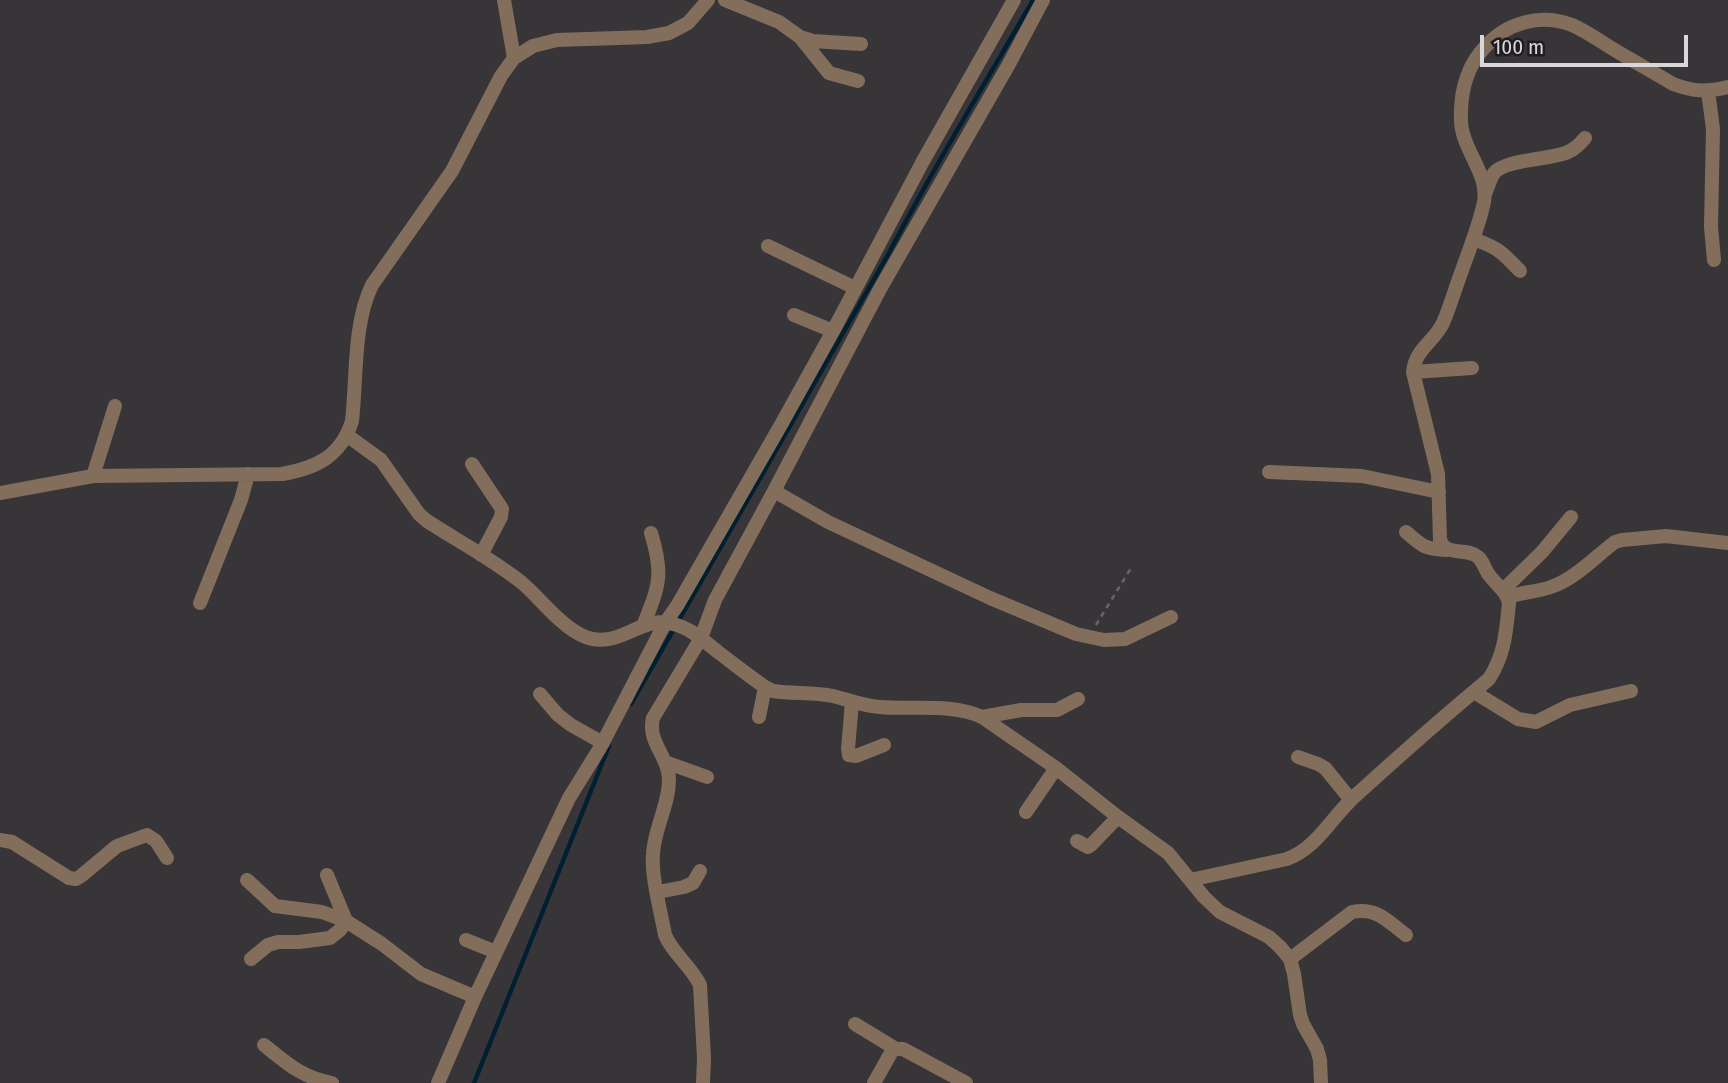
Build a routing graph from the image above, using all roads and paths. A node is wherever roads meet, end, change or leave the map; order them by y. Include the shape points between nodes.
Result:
1 (504, 0) edge
2 (708, 0) edge
3 (725, 0) edge
4 (1014, 0) edge
5 (1043, 0) edge
6 (800, 37) junction
7 (861, 44) dead end
8 (514, 58) junction
9 (858, 81) dead end
10 (1728, 87) edge
11 (1708, 91) junction
12 (1585, 138) dead end
13 (1485, 195) junction
14 (1473, 239) junction
15 (768, 246) dead end
16 (1714, 260) dead end
17 (1520, 271) dead end
18 (855, 288) junction
19 (794, 315) dead end
20 (833, 331) junction
21 (1472, 368) dead end
22 (1413, 372) junction
23 (115, 406) dead end
24 (348, 436) junction
25 (472, 464) dead end
26 (1269, 472) dead end
27 (248, 474) junction
28 (93, 475) junction
29 (775, 491) junction
30 (1439, 492) junction
31 (0, 493) edge
32 (1571, 517) dead end
33 (1406, 532) dead end
34 (651, 533) dead end
35 (1728, 543) edge
36 (1447, 550) junction
37 (481, 555) junction
38 (1131, 568) dead end
39 (1505, 593) junction
40 (200, 603) dead end
41 (1171, 617) dead end
42 (669, 623) junction
43 (643, 626) junction
44 (697, 636) junction
45 (1088, 637) junction
46 (765, 687) junction
47 (1631, 691) dead end
48 (1474, 692) junction
49 (540, 694) dead end
50 (1078, 699) dead end
51 (852, 702) junction
52 (759, 717) dead end
53 (982, 717) junction
54 (884, 745) dead end
55 (599, 750) junction
56 (1298, 757) dead end
57 (664, 762) junction
58 (1056, 768) junction
59 (707, 777) dead end
60 (1351, 800) junction
61 (1026, 812) dead end
62 (1118, 817) junction
63 (0, 840) edge
64 (1077, 841) dead end
65 (167, 858) dead end
66 (700, 871) dead end
67 (327, 875) dead end
68 (247, 880) dead end
69 (1191, 880) junction
70 (657, 892) junction
71 (346, 921) junction
72 (1406, 935) dead end
73 (466, 940) dead end
74 (495, 952) junction
75 (251, 959) dead end
76 (1290, 959) junction
77 (475, 997) junction
78 (855, 1024) dead end
79 (264, 1045) dead end
80 (896, 1049) junction
81 (332, 1083) edge
82 (438, 1083) edge
83 (703, 1083) edge
84 (874, 1083) edge
85 (965, 1083) edge
86 (1321, 1083) edge

1 - 8 street
2 - 8 street via 688,23 669,33 557,40 533,46
3 - 6 street via 779,22
4 - 18 street
5 - 29 street via 880,289
6 - 7 street
6 - 9 street via 829,73
8 - 24 street via 452,171 364,300
10 - 11 street
11 - 13 street via 1673,84 1572,25 1534,20 1512,26 1494,36 1479,53 1462,97 1464,142
11 - 16 street via 1713,128
12 - 13 street via 1569,152 1501,168
13 - 14 street
14 - 17 street via 1502,251
14 - 22 street via 1442,325 1417,356
15 - 18 street
18 - 20 street
19 - 20 street
20 - 42 street
21 - 22 street
22 - 30 street
23 - 28 street
24 - 27 street via 320,464 282,474
24 - 37 street via 381,460 419,514
25 - 37 street via 502,509
26 - 30 street via 1362,476
27 - 28 street
27 - 40 street
28 - 31 street
29 - 44 street
29 - 45 street via 828,522 977,593
30 - 36 street via 1440,540
32 - 39 street
33 - 36 street via 1422,546
34 - 43 street via 659,579
35 - 39 street via 1667,536 1622,540 1552,587
36 - 39 street via 1476,555
37 - 43 street via 522,583 582,636 612,639
38 - 45 path
39 - 48 street via 1509,603 1504,648 1498,666
41 - 45 street via 1125,639
42 - 43 street
42 - 44 street
42 - 55 street
44 - 46 street
44 - 57 street via 653,718 652,736
46 - 51 street
46 - 52 street
47 - 48 street via 1570,705 1536,722 1518,719
48 - 60 street
49 - 55 street
50 - 53 street via 1057,710
51 - 53 street via 955,709
51 - 54 street via 849,755 856,757
53 - 58 street
55 - 74 street via 569,798
56 - 60 street via 1325,768
57 - 59 street
57 - 70 street via 668,790 653,854
58 - 61 street
58 - 62 street
60 - 69 street via 1299,854
62 - 64 street via 1091,845
62 - 69 street via 1168,853
63 - 65 street via 12,842 69,878 81,876 117,846 147,835
66 - 70 street via 693,883
67 - 71 street
68 - 71 street via 275,906 321,912
69 - 76 street via 1220,912 1269,937
70 - 83 street via 664,935 699,985
71 - 75 street via 330,938 278,942
71 - 77 street via 422,974
72 - 76 street via 1363,909 1352,912
73 - 74 street
74 - 77 street
76 - 86 street via 1303,1024 1320,1060
77 - 82 street
78 - 80 street
79 - 81 street via 298,1071
80 - 84 street
80 - 85 street

